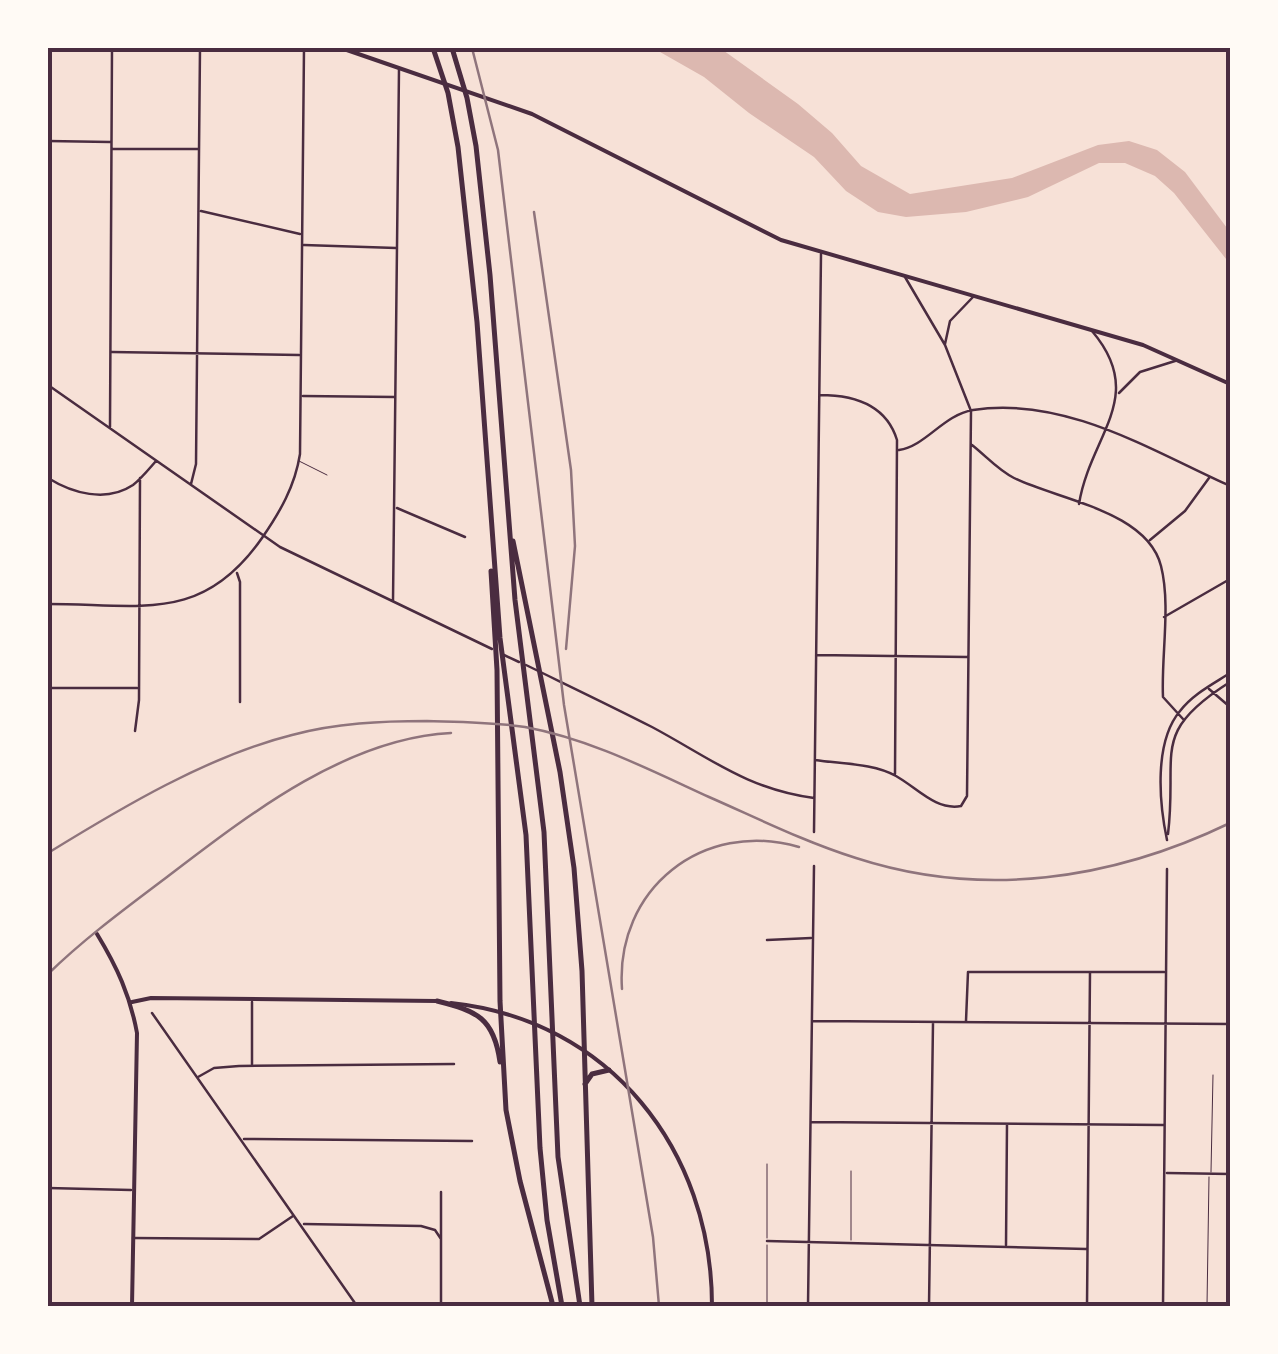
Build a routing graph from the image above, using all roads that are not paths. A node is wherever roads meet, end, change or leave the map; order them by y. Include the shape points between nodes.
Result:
1 (112, 48) edge
2 (200, 48) edge
3 (304, 48) edge
4 (341, 48) edge
5 (369, 48) edge
6 (434, 48) edge
7 (452, 48) edge
8 (366, 56) junction
9 (399, 67) junction
10 (48, 142) edge
11 (112, 142) junction
12 (112, 149) junction
13 (199, 150) junction
14 (198, 210) junction
15 (302, 234) junction
16 (302, 246) junction
17 (398, 248) junction
18 (821, 253) junction
19 (904, 277) junction
20 (974, 297) junction
21 (1091, 330) junction
22 (945, 346) junction
23 (110, 352) junction
24 (197, 353) junction
25 (300, 355) junction
26 (1178, 361) junction
27 (1230, 384) edge
28 (48, 386) edge
29 (1118, 394) junction
30 (819, 395) junction
31 (300, 396) junction
32 (397, 397) junction
33 (970, 410) junction
34 (110, 428) junction
35 (1105, 429) junction
36 (970, 444) junction
37 (899, 450) junction
38 (156, 461) junction
39 (299, 461) junction
40 (327, 474) dead end
41 (1210, 477) junction
42 (48, 478) edge
43 (140, 478) junction
44 (190, 485) junction
45 (1230, 486) edge
46 (490, 498) junction
47 (1080, 504) junction
48 (396, 507) junction
49 (263, 536) junction
50 (510, 536) junction
51 (465, 537) dead end
52 (1149, 541) junction
53 (237, 572) junction
54 (1230, 579) edge
55 (393, 602) junction
56 (48, 604) edge
57 (140, 604) junction
58 (1163, 618) junction
59 (816, 656) junction
60 (897, 656) junction
61 (968, 657) junction
62 (1230, 673) edge
63 (1230, 682) edge
64 (48, 688) edge
65 (138, 688) junction
66 (1208, 688) junction
67 (1213, 693) junction
68 (240, 702) dead end
69 (1230, 708) edge
70 (1177, 714) junction
71 (1183, 718) junction
72 (135, 731) dead end
73 (815, 760) junction
74 (895, 776) junction
75 (814, 798) junction
76 (814, 832) dead end
77 (814, 866) dead end
78 (1167, 869) dead end
79 (97, 934) dead end
80 (812, 938) junction
81 (767, 940) dead end
82 (1090, 972) junction
83 (1166, 972) junction
84 (252, 999) junction
85 (437, 1001) junction
86 (132, 1002) junction
87 (501, 1011) junction
88 (152, 1012) dead end
89 (812, 1021) junction
90 (933, 1022) junction
91 (966, 1023) junction
92 (1090, 1024) junction
93 (1166, 1024) junction
94 (1230, 1024) edge
95 (584, 1049) junction
96 (454, 1064) dead end
97 (252, 1065) junction
98 (609, 1070) junction
99 (1213, 1075) dead end
100 (198, 1077) junction
101 (584, 1087) junction
102 (505, 1096) junction
103 (810, 1122) junction
104 (932, 1124) junction
105 (1007, 1124) junction
106 (1089, 1124) junction
107 (1165, 1125) junction
108 (240, 1139) junction
109 (472, 1141) dead end
110 (767, 1164) dead end
111 (851, 1171) dead end
112 (1164, 1173) junction
113 (1210, 1174) junction
114 (1230, 1174) edge
115 (48, 1188) edge
116 (133, 1190) junction
117 (441, 1192) dead end
118 (294, 1215) junction
119 (300, 1224) junction
120 (132, 1238) junction
121 (441, 1239) junction
122 (767, 1241) junction
123 (809, 1242) junction
124 (851, 1243) junction
125 (930, 1245) junction
126 (1006, 1247) junction
127 (1088, 1249) junction
128 (132, 1306) edge
129 (357, 1306) edge
130 (440, 1306) edge
131 (553, 1306) edge
132 (562, 1306) edge
133 (580, 1306) edge
134 (592, 1306) edge
135 (712, 1306) edge
136 (767, 1306) edge
137 (808, 1306) edge
138 (930, 1306) edge
139 (1087, 1306) edge
140 (1163, 1306) edge
141 (1207, 1306) edge

1 - 11 street
2 - 13 street
3 - 15 street
4 - 8 main road
5 - 8 street
6 - 46 highway via 458,147
7 - 50 highway via 467,98 488,256
8 - 9 main road
9 - 17 street
9 - 18 main road via 517,107 774,238
10 - 11 street
11 - 12 street
12 - 13 street
12 - 23 street
13 - 14 street
14 - 15 street
14 - 24 street
15 - 16 street
16 - 17 street
16 - 25 street
17 - 32 street
18 - 19 main road
18 - 30 street
19 - 20 main road
19 - 22 street
20 - 21 main road
20 - 22 street via 950,321
21 - 26 main road
21 - 29 street via 1114,365
22 - 33 street
23 - 24 street
23 - 34 street
24 - 25 street
24 - 44 street
25 - 31 street
26 - 27 main road
26 - 29 street via 1140,372
28 - 34 street
29 - 35 street
30 - 37 street via 856,398 876,408 894,430
30 - 59 street
31 - 32 street
31 - 39 street
32 - 48 street
33 - 35 street via 1026,409
33 - 36 street
33 - 37 street
34 - 38 street
35 - 41 street
35 - 47 street
36 - 47 street via 1016,480
36 - 61 street
37 - 60 street
38 - 43 street
38 - 44 street
39 - 40 lane
39 - 49 street via 284,506
41 - 45 street
41 - 52 street via 1185,511
42 - 43 street via 92,495
43 - 57 street
44 - 49 street
46 - 87 highway
46 - 132 highway via 526,836 542,1166
47 - 52 street
48 - 51 street
48 - 55 street
49 - 53 street
49 - 55 street
50 - 95 highway via 569,831
50 - 133 highway via 544,832 558,1157
52 - 58 street via 1162,571
53 - 57 street via 196,598
53 - 68 street
54 - 58 street
55 - 75 street via 756,785
56 - 57 street
57 - 65 street
58 - 70 street via 1163,698
59 - 60 street
59 - 73 street
60 - 61 street
60 - 74 street
61 - 74 street via 967,796 961,806 926,797
62 - 66 street
63 - 67 street
64 - 65 street
65 - 72 street
66 - 67 street
66 - 70 street
67 - 69 street
67 - 71 street
70 - 71 street
70 - 71 street via 1163,758 1167,840 1171,752
73 - 74 street
73 - 75 street
75 - 76 street
77 - 80 street
78 - 83 street
79 - 86 main road
80 - 81 street
80 - 89 street
82 - 83 street
82 - 91 street via 966,973
82 - 92 street
83 - 93 street
84 - 85 main road
84 - 86 main road
84 - 97 street
85 - 87 main road
85 - 102 highway via 471,1011 488,1025 498,1043
86 - 116 main road
87 - 95 main road
87 - 102 highway
88 - 100 street
89 - 90 street
89 - 103 street
90 - 91 street
90 - 104 street
91 - 92 street
92 - 93 street
92 - 106 street
93 - 94 street
93 - 107 street
95 - 98 main road
95 - 101 highway
96 - 97 street
97 - 100 street via 214,1068
98 - 101 highway via 592,1074
98 - 135 main road via 670,1142 695,1194 710,1257
99 - 113 lane
100 - 108 street
101 - 134 highway
102 - 131 highway
103 - 104 street
103 - 123 street
104 - 105 street
104 - 125 street
105 - 106 street
105 - 126 street
106 - 107 street
106 - 127 street
107 - 112 street
108 - 109 street
108 - 118 street
110 - 122 lane
111 - 124 lane
112 - 113 street
112 - 140 street
113 - 114 street
113 - 141 lane
115 - 116 street
116 - 120 main road
117 - 121 street
118 - 119 street
118 - 120 street via 259,1239
119 - 121 street via 421,1226
119 - 129 street
120 - 128 main road
121 - 130 street
122 - 123 street
122 - 136 lane
123 - 124 street
123 - 137 street
124 - 125 street
125 - 126 street
125 - 138 street
126 - 127 street
127 - 139 street

